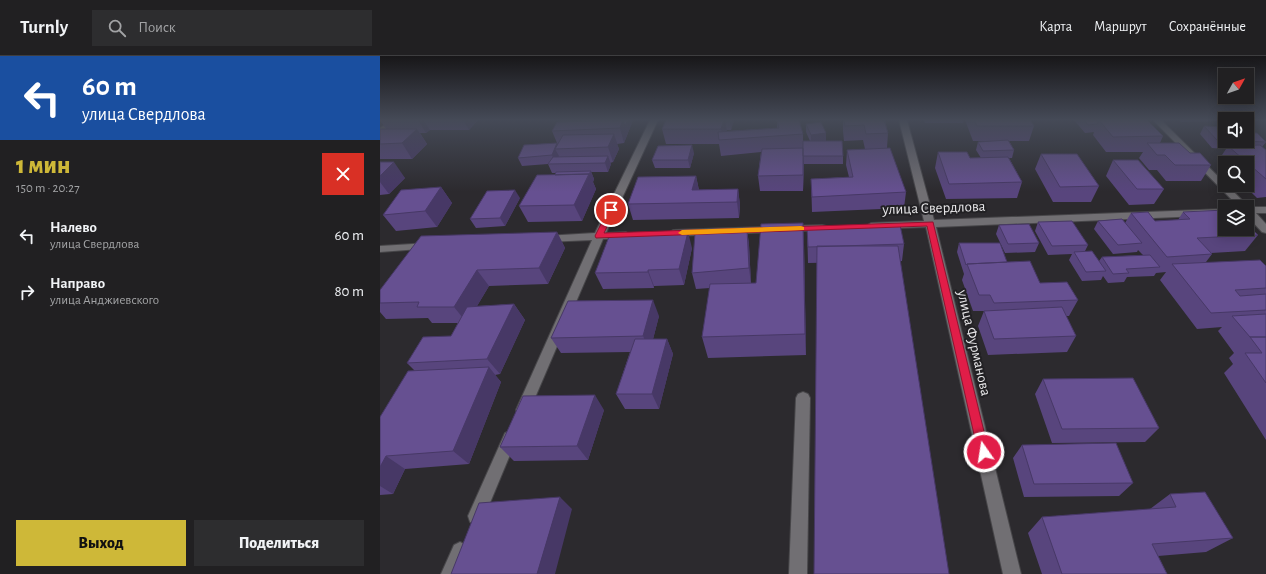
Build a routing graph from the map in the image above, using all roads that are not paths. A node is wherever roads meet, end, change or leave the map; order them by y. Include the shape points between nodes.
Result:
1 (643, 144) edge
2 (909, 144) edge
3 (1181, 144) edge
4 (1236, 200) edge
5 (1254, 210) edge
6 (1266, 210) edge
7 (1218, 212) edge
8 (1254, 218) edge
9 (930, 224) junction
10 (859, 226) edge
11 (835, 227) edge
12 (1266, 230) edge
13 (638, 234) edge
14 (662, 234) edge
15 (599, 236) junction
16 (536, 240) edge
17 (443, 245) edge
18 (380, 249) edge
19 (803, 398) dead end
20 (450, 574) edge
21 (798, 574) edge
22 (1012, 574) edge

1 - 15 street
2 - 9 street, улица Фурманова
3 - 4 street
5 - 6 street
7 - 9 street, улица Свердлова
8 - 12 street
9 - 10 street, улица Свердлова
9 - 22 street, улица Фурманова
11 - 14 street
13 - 15 street
15 - 16 street
15 - 20 street
17 - 18 street
19 - 21 street

